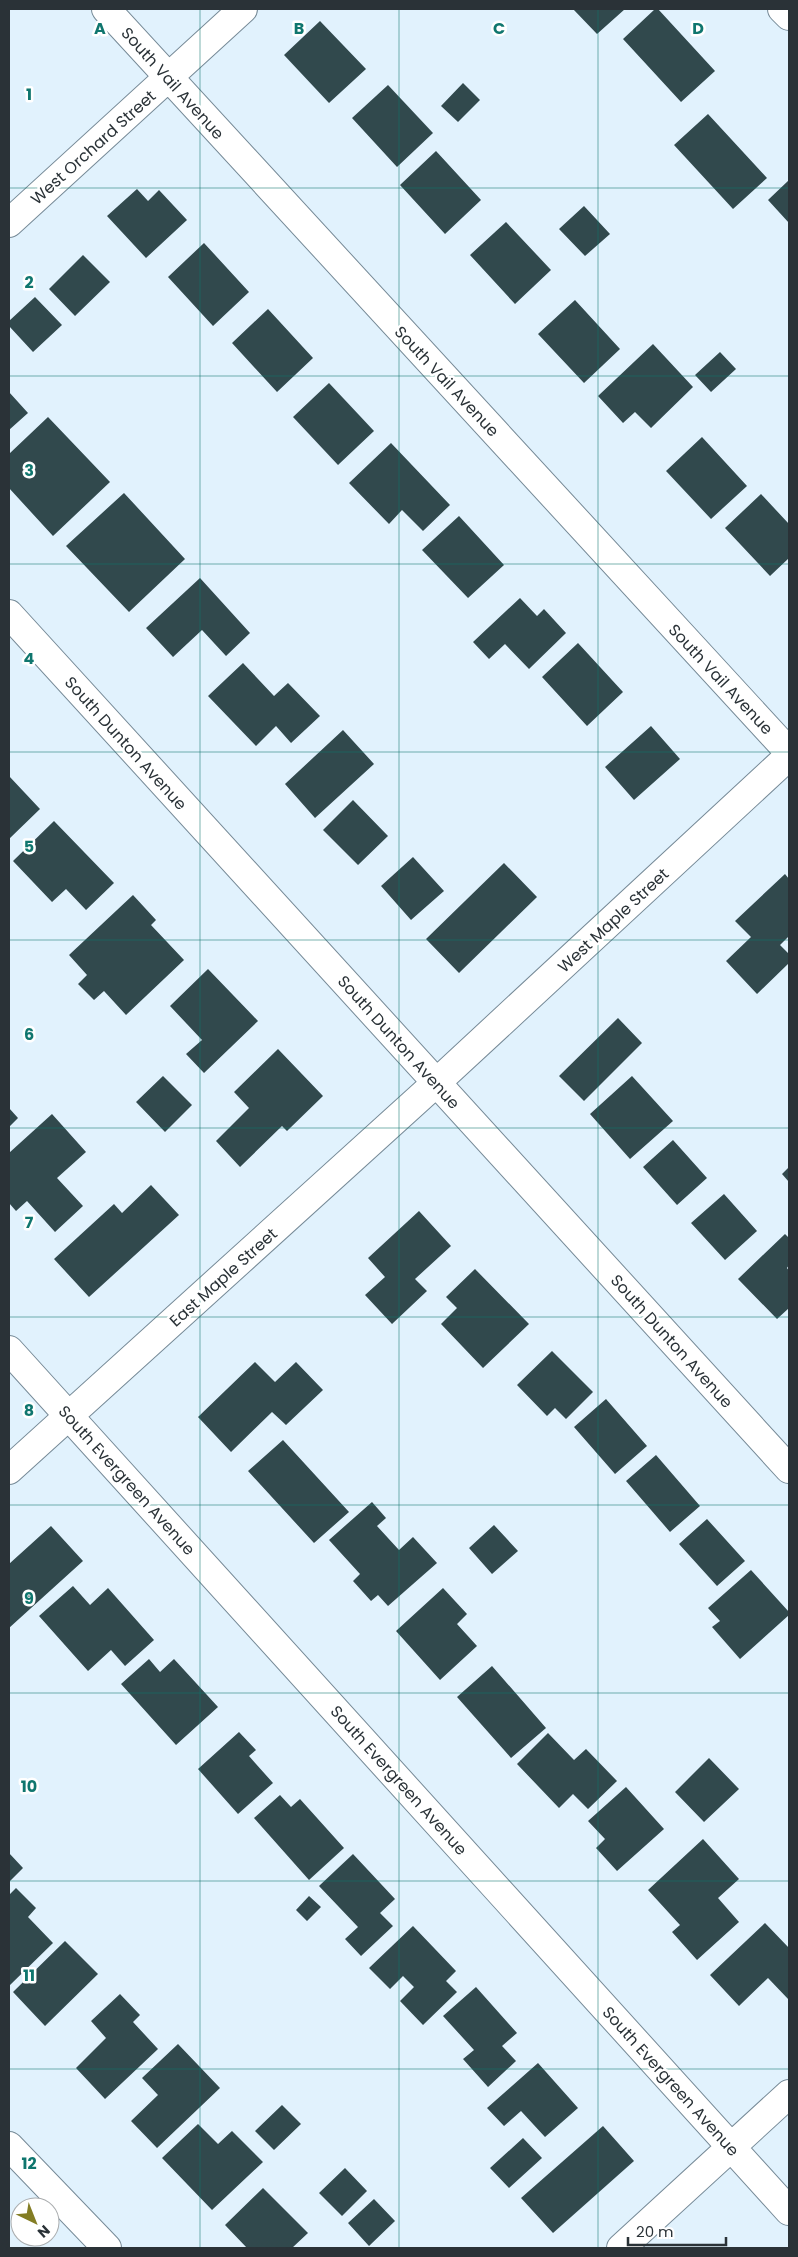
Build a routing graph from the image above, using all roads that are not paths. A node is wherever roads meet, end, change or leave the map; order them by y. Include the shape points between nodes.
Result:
1 (106, 9) edge
2 (243, 9) edge
3 (782, 9) edge
4 (789, 16) edge
5 (168, 79) junction
6 (9, 223) edge
7 (9, 614) edge
8 (789, 752) edge
9 (789, 756) edge
10 (436, 1083) junction
11 (9, 1350) edge
12 (70, 1417) junction
13 (789, 1469) edge
14 (9, 1470) edge
15 (789, 2094) edge
16 (9, 2146) edge
17 (731, 2148) junction
18 (789, 2211) edge
19 (107, 2248) edge
20 (621, 2248) edge

1 - 5 street, South Vail Avenue
2 - 5 street, West Orchard Street
3 - 4 street
5 - 6 street, West Orchard Street
5 - 8 street, South Vail Avenue
7 - 10 street, South Dunton Avenue
9 - 10 street, West Maple Street
10 - 12 street, East Maple Street
10 - 13 street, South Dunton Avenue
11 - 12 street, South Evergreen Avenue
12 - 14 street, East Maple Street
12 - 17 street, South Evergreen Avenue
15 - 17 street
16 - 19 street
17 - 18 street, South Evergreen Avenue
17 - 20 street

